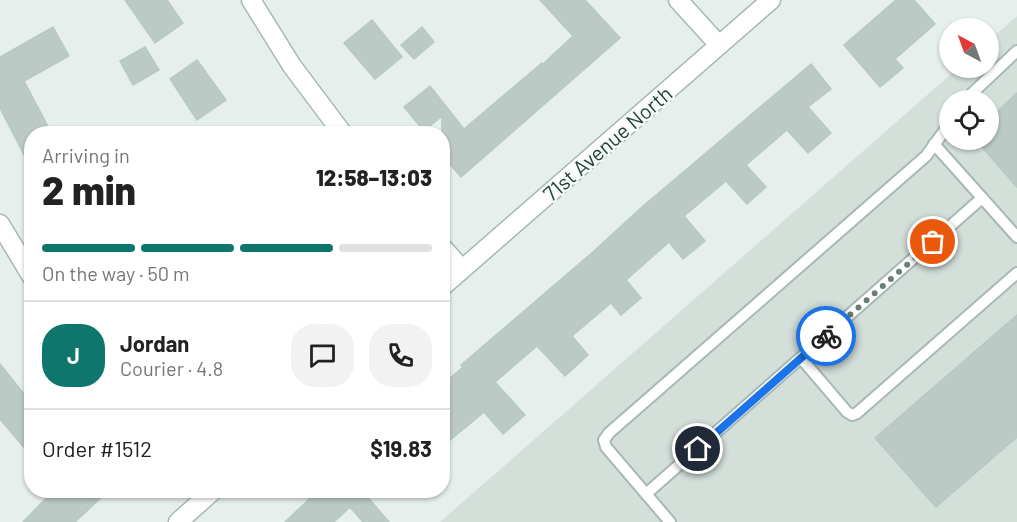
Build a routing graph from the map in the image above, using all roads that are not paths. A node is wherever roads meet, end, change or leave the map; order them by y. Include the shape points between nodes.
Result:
1 (251, 0) edge
2 (678, 0) edge
3 (771, 0) edge
4 (719, 45) junction
5 (1017, 51) edge
6 (976, 90) edge
7 (338, 126) edge
8 (939, 137) edge
9 (934, 144) junction
10 (982, 198) junction
11 (0, 224) edge
12 (1017, 237) edge
13 (450, 256) edge
14 (24, 264) edge
15 (462, 269) junction
16 (1017, 273) edge
17 (450, 280) edge
18 (801, 358) junction
19 (646, 494) junction
20 (202, 498) edge
21 (178, 522) edge
22 (670, 522) edge

1 - 7 street via 292,66
2 - 4 street
3 - 4 street, 71st Avenue North
4 - 15 street, 71st Avenue North
5 - 6 lane
8 - 9 lane
9 - 10 lane
9 - 19 lane via 917,164 609,433 604,440 606,447
10 - 12 lane
10 - 18 lane
11 - 14 street
13 - 15 street
15 - 17 street, 71st Avenue North
16 - 18 lane via 852,415
18 - 19 lane
19 - 22 lane
20 - 21 street

